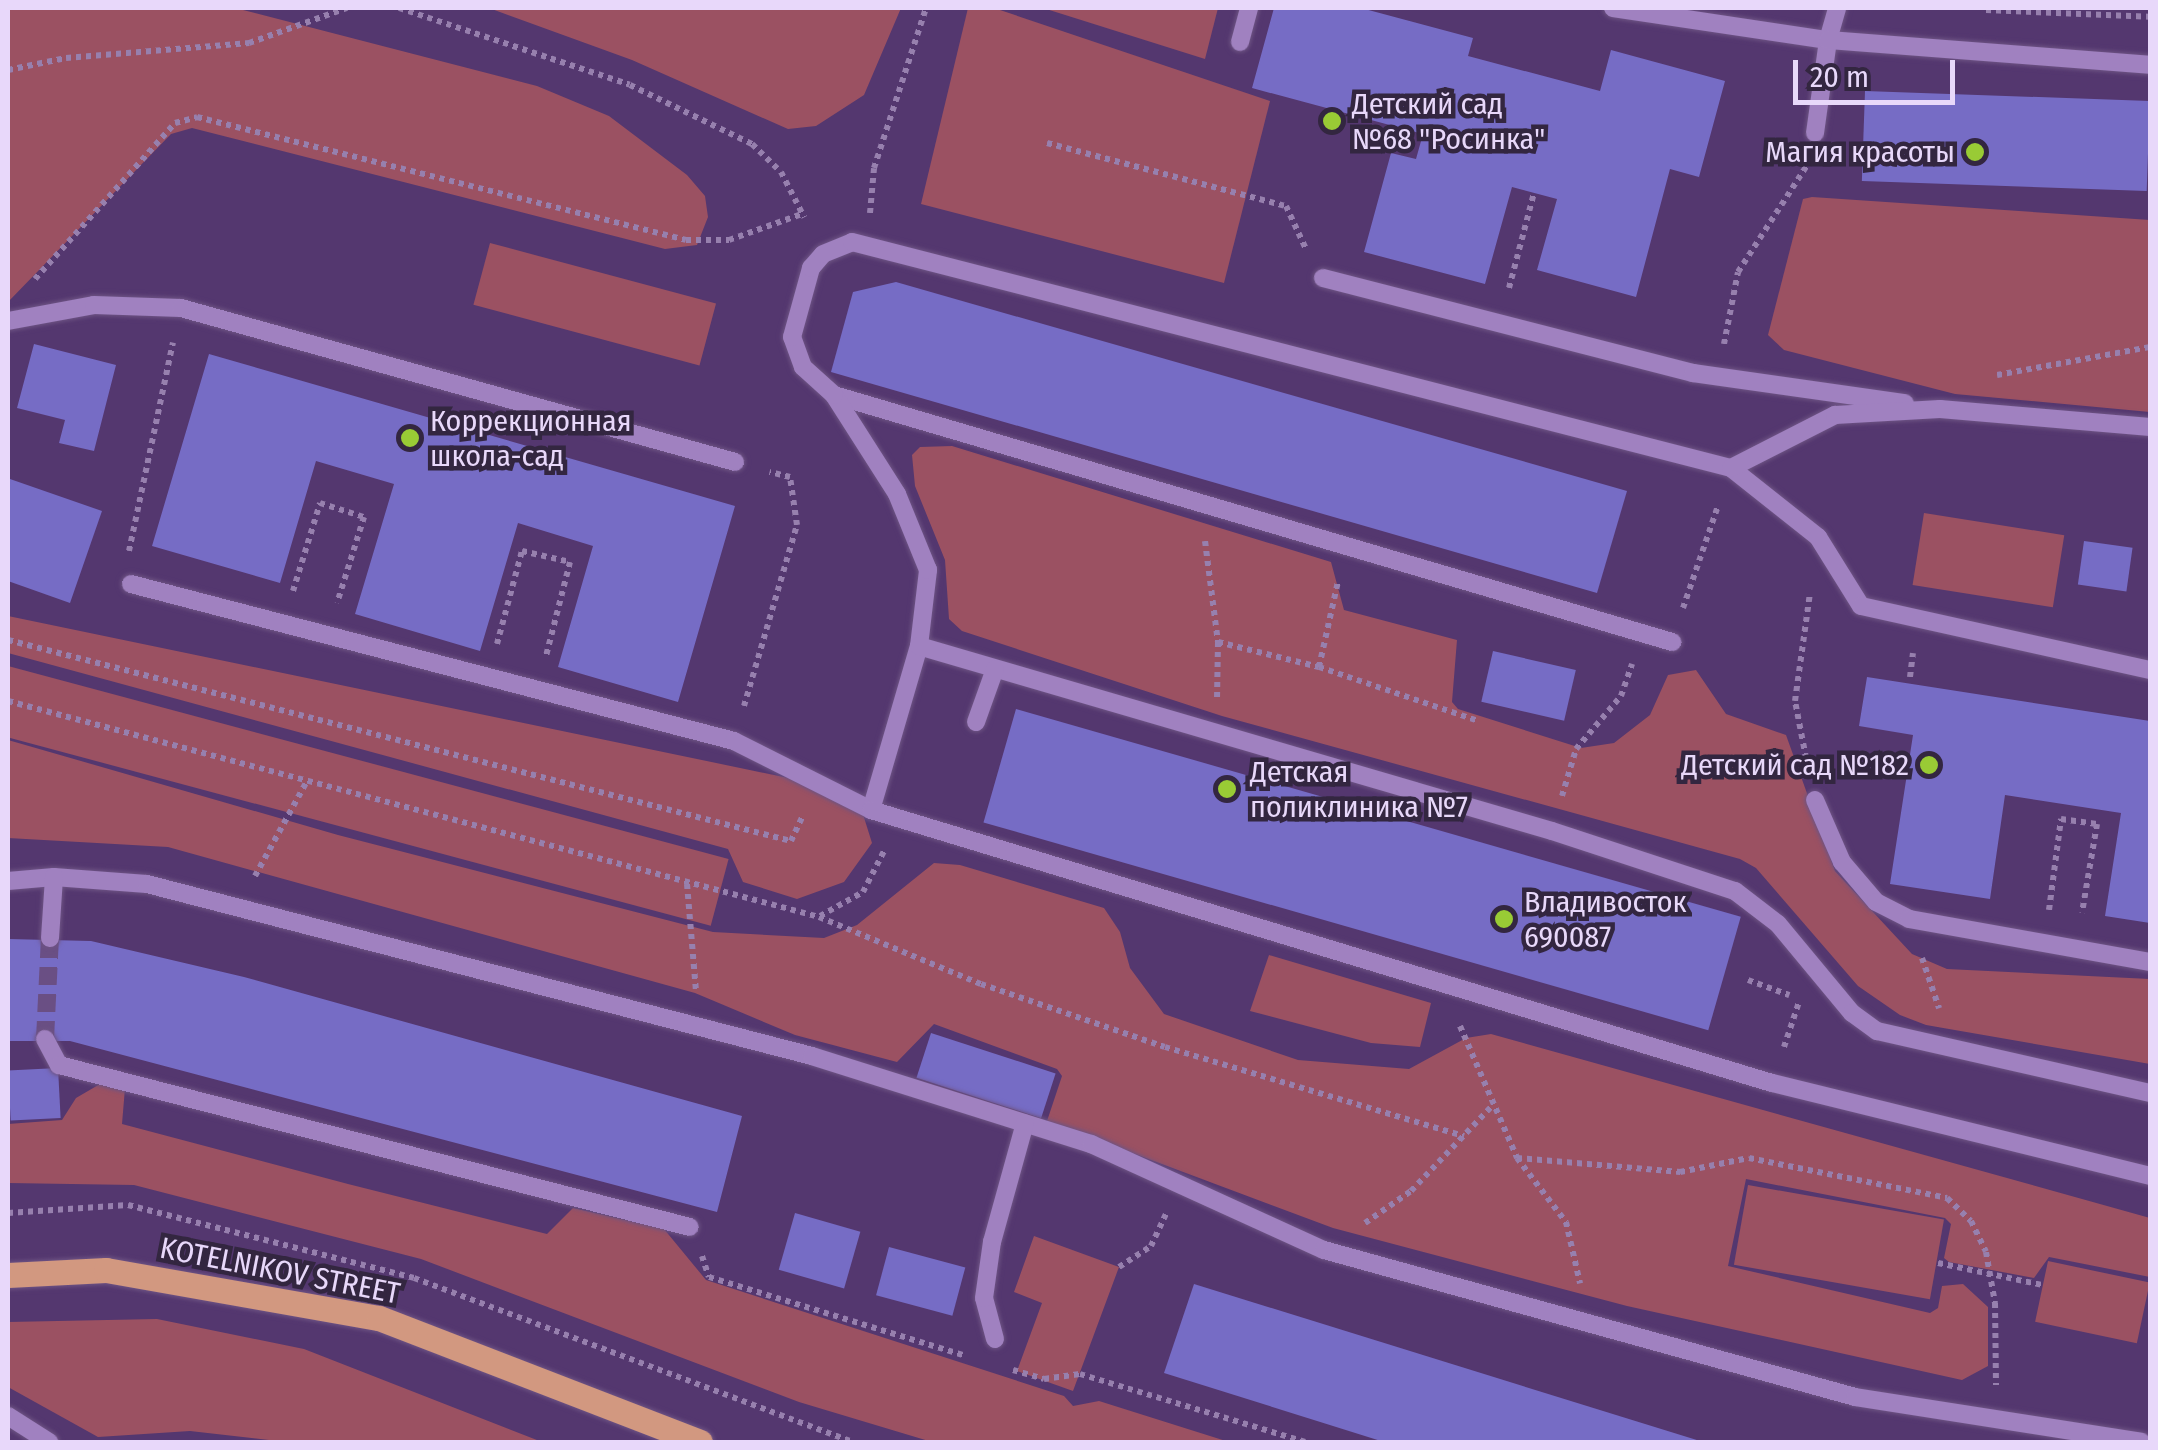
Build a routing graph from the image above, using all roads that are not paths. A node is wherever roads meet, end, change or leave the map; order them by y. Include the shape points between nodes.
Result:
1 (1249, 8) edge
2 (1613, 8) edge
3 (1837, 8) edge
4 (1828, 40) junction
5 (1240, 42) dead end
6 (2150, 65) edge
7 (1815, 134) dead end
8 (1323, 278) road end
9 (8, 321) edge
10 (834, 394) junction
11 (1940, 409) junction
12 (2150, 428) edge
13 (735, 462) dead end
14 (1730, 468) junction
15 (132, 584) road end
16 (1672, 642) road end
17 (919, 646) junction
18 (994, 668) junction
19 (2150, 670) edge
20 (976, 722) dead end
21 (1815, 800) road end
22 (871, 810) junction
23 (54, 877) junction
24 (8, 881) edge
25 (50, 938) tunnel mouth
26 (2150, 962) edge
27 (45, 1039) dead end
28 (2150, 1094) edge
29 (1025, 1123) junction
30 (2150, 1176) edge
31 (690, 1227) dead end
32 (8, 1275) edge
33 (994, 1339) dead end
34 (8, 1416) edge
35 (49, 1442) edge
36 (700, 1442) edge
37 (2141, 1442) edge

1 - 5 lane
2 - 4 lane
3 - 4 lane
4 - 6 lane
4 - 7 lane
8 - 11 lane via 1718,376
9 - 13 lane via 94,305 181,308
10 - 14 lane via 803,367 792,337 793,313 822,254 866,242
10 - 16 lane
10 - 17 lane via 897,494 928,570
11 - 12 lane
11 - 14 lane via 1835,415
14 - 19 lane via 1818,538 1861,606
15 - 22 lane via 734,741
17 - 18 lane
17 - 22 lane
18 - 20 lane
18 - 28 lane via 1735,891 1778,924 1852,1014 1877,1031
21 - 26 lane via 1842,862 1876,902 1910,919
22 - 30 lane via 1772,1083
23 - 24 lane
23 - 25 lane
23 - 29 lane via 147,884 698,1027
27 - 31 lane via 60,1065
29 - 33 lane via 992,1242 984,1298
29 - 37 lane via 1091,1144 1324,1250 1854,1397
32 - 36 main road, KOTELNIKOV STREET via 106,1270 379,1318
34 - 35 lane

